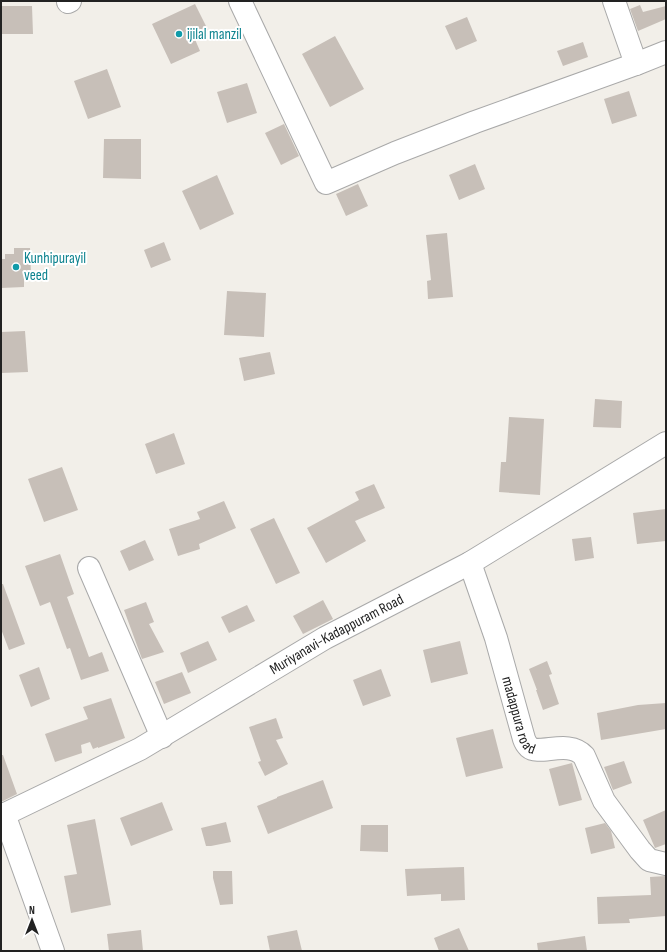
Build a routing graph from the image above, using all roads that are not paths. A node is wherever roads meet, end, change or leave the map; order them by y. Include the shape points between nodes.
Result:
1 (240, 1) edge
2 (614, 1) edge
3 (666, 52) edge
4 (636, 64) junction
5 (666, 443) edge
6 (470, 562) junction
7 (89, 568) dead end
8 (162, 736) junction
9 (3, 815) edge
10 (666, 864) edge
11 (53, 951) edge

1 - 4 street via 326,183 467,125
2 - 4 street
3 - 4 street
5 - 6 street, Muriyanavi-Kadappuram Road
6 - 8 street, Muriyanavi-Kadappuram Road via 325,638
6 - 10 street, madappura road via 496,638 524,739 529,747 534,750 559,747 580,752 604,801 635,844 649,860
7 - 8 street
8 - 9 street, Muriyanavi-Kadappuram Road via 140,750
9 - 11 street

